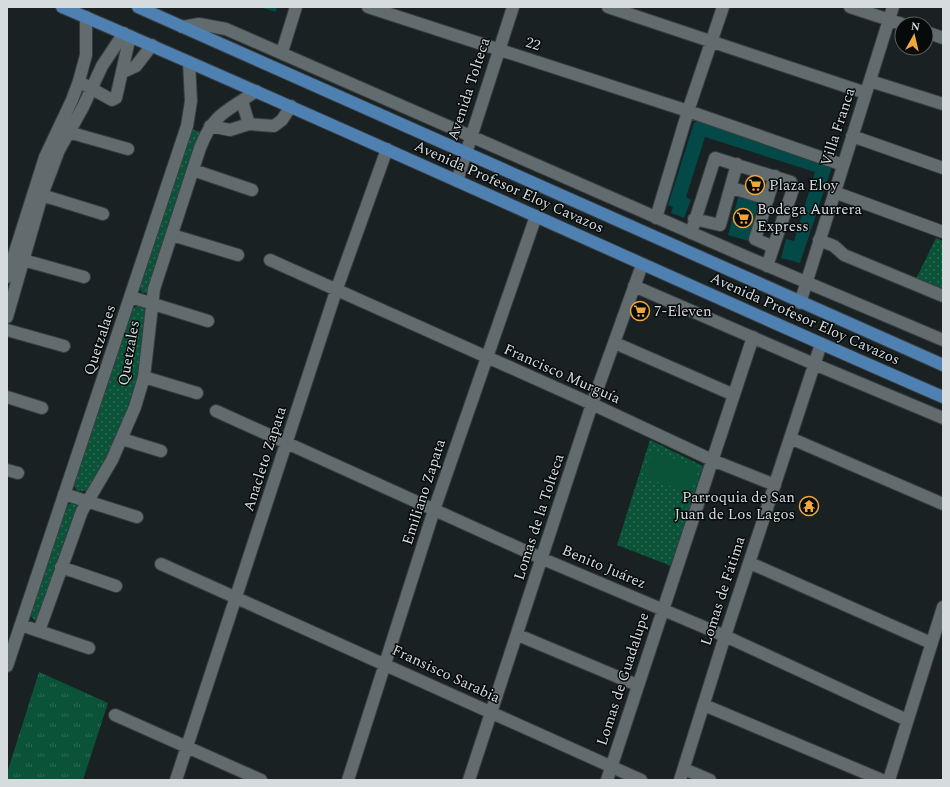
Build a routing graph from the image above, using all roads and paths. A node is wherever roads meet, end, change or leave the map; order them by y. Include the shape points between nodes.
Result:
1 (62, 7) edge
2 (138, 7) edge
3 (296, 7) edge
4 (368, 7) edge
5 (513, 7) edge
6 (608, 7) edge
7 (723, 7) edge
8 (850, 7) edge
9 (893, 7) edge
10 (160, 12) edge
11 (86, 18) junction
12 (889, 20) junction
13 (894, 22) edge
14 (182, 27) junction
15 (127, 35) junction
16 (712, 43) junction
17 (152, 45) junction
18 (499, 50) junction
19 (282, 52) junction
20 (189, 62) junction
21 (123, 72) junction
22 (79, 81) junction
23 (870, 81) junction
24 (91, 90) junction
25 (256, 91) junction
26 (866, 93) junction
27 (242, 101) junction
28 (943, 104) edge
29 (291, 106) junction
30 (688, 111) junction
31 (249, 124) junction
32 (210, 126) junction
33 (63, 131) junction
34 (471, 136) junction
35 (852, 136) junction
36 (128, 149) dead end
37 (387, 149) junction
38 (465, 152) junction
39 (737, 164) junction
40 (843, 165) junction
41 (943, 168) edge
42 (193, 170) junction
43 (775, 176) junction
44 (457, 181) junction
45 (732, 188) junction
46 (252, 190) dead end
47 (834, 192) junction
48 (38, 194) junction
49 (768, 199) junction
50 (103, 214) dead end
51 (536, 216) junction
52 (656, 218) junction
53 (694, 218) junction
54 (943, 232) edge
55 (691, 233) junction
56 (172, 235) junction
57 (818, 240) junction
58 (773, 247) junction
59 (238, 256) dead end
60 (18, 259) junction
61 (270, 260) dead end
62 (642, 265) junction
63 (767, 266) junction
64 (7, 277) edge
65 (84, 277) dead end
66 (806, 282) junction
67 (634, 286) junction
68 (336, 291) junction
69 (130, 296) junction
70 (943, 296) edge
71 (800, 303) junction
72 (153, 305) junction
73 (7, 317) edge
74 (208, 321) dead end
75 (7, 330) edge
76 (753, 337) junction
77 (943, 340) edge
78 (615, 343) junction
79 (821, 344) junction
80 (64, 346) dead end
81 (486, 358) junction
82 (814, 364) junction
83 (943, 365) edge
84 (144, 376) junction
85 (196, 394) dead end
86 (734, 395) junction
87 (7, 397) edge
88 (943, 397) edge
89 (592, 404) junction
90 (42, 408) dead end
91 (216, 411) dead end
92 (943, 418) edge
93 (790, 438) junction
94 (122, 439) junction
95 (288, 442) junction
96 (161, 452) dead end
97 (712, 460) junction
98 (775, 485) junction
99 (64, 494) junction
100 (87, 502) junction
101 (943, 504) edge
102 (434, 510) junction
103 (137, 517) dead end
104 (543, 559) junction
105 (750, 563) junction
106 (161, 564) dead end
107 (61, 567) junction
108 (116, 586) dead end
109 (237, 597) junction
110 (943, 607) edge
111 (662, 610) junction
112 (21, 625) junction
113 (39, 631) junction
114 (518, 635) junction
115 (725, 636) junction
116 (931, 643) junction
117 (89, 648) dead end
118 (386, 664) junction
119 (7, 666) edge
120 (637, 685) junction
121 (704, 705) junction
122 (492, 713) junction
123 (115, 715) dead end
124 (907, 720) junction
125 (188, 746) junction
126 (611, 768) junction
127 (682, 774) edge
128 (176, 780) edge
129 (261, 780) edge
130 (348, 780) edge
131 (469, 780) edge
132 (607, 780) edge
133 (641, 780) edge
134 (710, 780) edge
135 (882, 780) edge
136 (889, 780) edge

1 - 11 main road, Avenida Profesor Eloy Cavazos
2 - 10 main road, Avenida Profesor Eloy Cavazos
3 - 19 street
4 - 18 street, 22
5 - 18 street, Avenida Tolteca
6 - 16 street
7 - 16 street
8 - 12 street
9 - 12 street, Villa Franca
10 - 14 main road, Avenida Profesor Eloy Cavazos
11 - 15 main road, Avenida Profesor Eloy Cavazos
11 - 22 street via 86,55
12 - 13 street
12 - 23 street, Villa Franca
14 - 19 street, Avenida Profesor Eloy Cavazos via 199,24 215,26
14 - 38 main road, Avenida Profesor Eloy Cavazos
15 - 17 main road, Avenida Profesor Eloy Cavazos
15 - 21 street
15 - 24 street via 102,66
16 - 26 street
16 - 30 street
17 - 20 main road, Avenida Profesor Eloy Cavazos
17 - 21 street via 136,66
18 - 30 street, 22
18 - 34 street, Avenida Tolteca
19 - 34 street, Avenida Profesor Eloy Cavazos
20 - 25 main road, Avenida Profesor Eloy Cavazos
20 - 69 street, Quetzalaes via 191,100 187,126
21 - 24 street via 114,100
22 - 24 street
22 - 33 street
23 - 26 street, Villa Franca
23 - 28 street
24 - 33 street via 83,107
25 - 27 street, Quetzales
25 - 29 main road, Avenida Profesor Eloy Cavazos
26 - 35 street, Villa Franca
27 - 31 street
27 - 32 street, Quetzales via 218,116
29 - 31 street via 282,120 274,126
29 - 37 main road, Avenida Profesor Eloy Cavazos
30 - 40 street, 22
30 - 52 street
31 - 32 street via 230,130
32 - 42 street, Quetzales
33 - 36 street
33 - 48 street via 45,157
34 - 38 street, Avenida Tolteca
34 - 52 street, Avenida Profesor Eloy Cavazos
35 - 40 street, Villa Franca
35 - 41 street
37 - 44 main road, Avenida Profesor Eloy Cavazos
37 - 68 street, Anacleto Zapata
38 - 44 street, Avenida Tolteca
38 - 71 main road, Avenida Profesor Eloy Cavazos
39 - 43 street
39 - 45 street
39 - 53 street via 720,158 714,159
40 - 47 street, Villa Franca
42 - 46 street
42 - 56 street, Quetzales
43 - 49 street
43 - 58 street via 791,182 793,186
44 - 51 main road, Avenida Profesor Eloy Cavazos
45 - 49 street
45 - 53 street via 719,226
47 - 54 street
47 - 57 street, Villa Franca
48 - 50 street
48 - 60 street
49 - 58 street via 755,240
51 - 62 main road, Avenida Profesor Eloy Cavazos
51 - 81 street, Emiliano Zapata
52 - 55 street, Avenida Profesor Eloy Cavazos
53 - 55 street
55 - 63 street, Avenida Profesor Eloy Cavazos
56 - 59 street
56 - 72 street, Quetzales via 154,289
57 - 66 street, Villa Franca
57 - 70 street via 834,246 844,255
58 - 63 street
60 - 64 street
60 - 65 street
60 - 73 street
61 - 68 street, Francisco Murguía
62 - 67 street, Lomas de la Tolteca
62 - 79 main road, Avenida Profesor Eloy Cavazos
63 - 66 street, Avenida Profesor Eloy Cavazos
66 - 71 street, Villa Franca
66 - 77 street, Avenida Profesor Eloy Cavazos
67 - 76 street
67 - 78 street, Lomas de la Tolteca
68 - 81 street, Francisco Murguía
68 - 95 street, Anacleto Zapata
69 - 72 street
69 - 99 street, Quetzalaes
71 - 83 main road, Avenida Profesor Eloy Cavazos
72 - 74 street
72 - 84 street, Quetzales
75 - 80 street
76 - 82 street
76 - 86 street, Lomas de Guadalupe
78 - 86 street
78 - 89 street, Lomas de la Tolteca
79 - 82 street, Lomas de Fátima
79 - 88 main road, Avenida Profesor Eloy Cavazos
81 - 89 street, Francisco Murguía
81 - 102 street, Emiliano Zapata
82 - 92 street
82 - 93 street, Lomas de Fátima
84 - 85 street
84 - 94 street, Quetzales
86 - 97 street, Lomas de Guadalupe
87 - 90 street
89 - 97 street, Francisco Murguía
89 - 104 street, Lomas de la Tolteca
91 - 95 street, Benito Juárez
93 - 98 street, Lomas de Fátima
93 - 101 street
94 - 96 street
94 - 100 street, Quetzales
95 - 102 street, Benito Juárez
95 - 109 street, Anacleto Zapata
97 - 98 street, Francisco Murguía
97 - 111 street, Lomas de Guadalupe
98 - 105 street, Lomas de Fátima
99 - 100 street
99 - 112 street, Quetzalaes
100 - 103 street
100 - 107 street, Quetzales
102 - 104 street, Benito Juárez
102 - 118 street, Emiliano Zapata
104 - 111 street, Benito Juárez
104 - 114 street, Lomas de la Tolteca
105 - 115 street, Lomas de Fátima
105 - 116 street
106 - 109 street, Fransisco Sarabia
107 - 108 street
107 - 113 street, Quetzales
109 - 118 street, Fransisco Sarabia
109 - 125 street, Anacleto Zapata
110 - 116 street
111 - 115 street, Benito Juárez
111 - 120 street, Lomas de Guadalupe
112 - 113 street
112 - 119 street, Quetzalaes
113 - 117 street
114 - 120 street
114 - 122 street, Lomas de la Tolteca
115 - 121 street, Lomas de Fátima
115 - 124 street, Benito Juárez
116 - 124 street
118 - 122 street, Fransisco Sarabia
118 - 130 street, Emiliano Zapata
120 - 126 street, Lomas de Guadalupe
121 - 127 street, Lomas de Fátima
121 - 135 street
122 - 126 street, Fransisco Sarabia
122 - 131 street, Lomas de la Tolteca
123 - 125 street
124 - 136 street
125 - 128 street, Anacleto Zapata
125 - 129 street
126 - 132 street, Lomas de Guadalupe
126 - 133 street, Fransisco Sarabia
127 - 134 street

